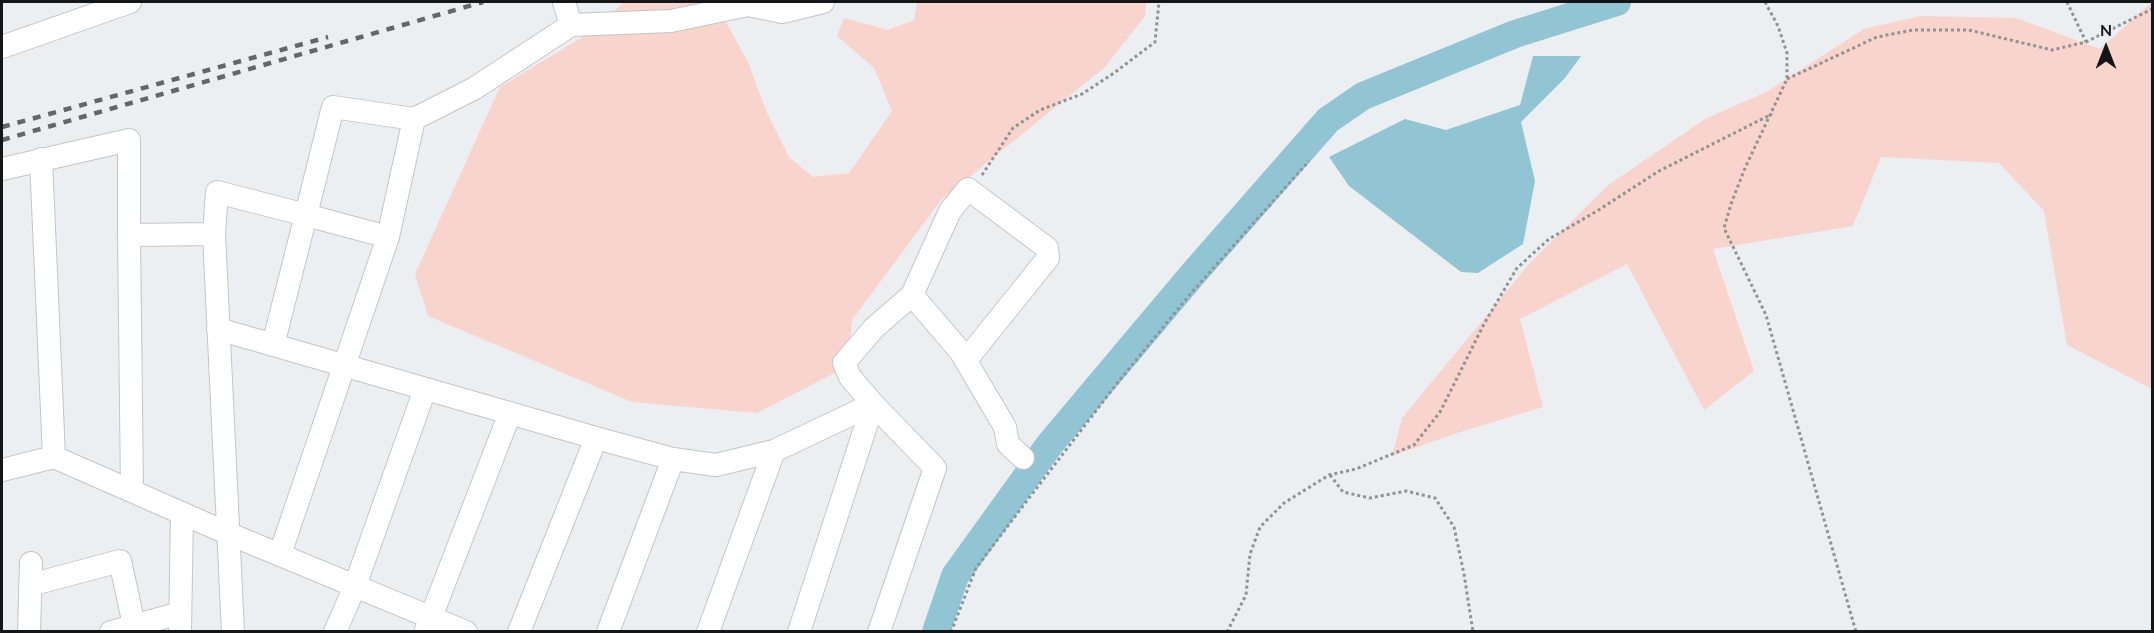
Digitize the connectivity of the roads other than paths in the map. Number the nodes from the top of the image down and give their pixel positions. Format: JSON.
{"nodes":[{"id":1,"x":130,"y":2,"type":"edge"},
{"id":2,"x":564,"y":2,"type":"edge"},
{"id":3,"x":823,"y":2,"type":"edge"},
{"id":4,"x":571,"y":25,"type":"junction"},
{"id":5,"x":2,"y":47,"type":"edge"},
{"id":6,"x":414,"y":119,"type":"junction"},
{"id":7,"x":41,"y":159,"type":"junction"},
{"id":8,"x":2,"y":169,"type":"edge"},
{"id":9,"x":306,"y":215,"type":"junction"},
{"id":10,"x":214,"y":234,"type":"junction"},
{"id":11,"x":129,"y":236,"type":"junction"},
{"id":12,"x":388,"y":237,"type":"junction"},
{"id":13,"x":912,"y":294,"type":"junction"},
{"id":14,"x":218,"y":329,"type":"junction"},
{"id":15,"x":273,"y":345,"type":"junction"},
{"id":16,"x":966,"y":360,"type":"junction"},
{"id":17,"x":344,"y":365,"type":"junction"},
{"id":18,"x":425,"y":389,"type":"junction"},
{"id":19,"x":873,"y":404,"type":"junction"},
{"id":20,"x":510,"y":413,"type":"junction"},
{"id":21,"x":596,"y":438,"type":"junction"},
{"id":22,"x":774,"y":451,"type":"junction"},
{"id":23,"x":54,"y":457,"type":"junction"},
{"id":24,"x":1023,"y":458,"type":"dead end"},
{"id":25,"x":674,"y":459,"type":"junction"},
{"id":26,"x":2,"y":470,"type":"edge"},
{"id":27,"x":132,"y":490,"type":"junction"},
{"id":28,"x":182,"y":513,"type":"junction"},
{"id":29,"x":227,"y":533,"type":"junction"},
{"id":30,"x":280,"y":554,"type":"junction"},
{"id":31,"x":31,"y":563,"type":"dead end"},
{"id":32,"x":30,"y":585,"type":"junction"},
{"id":33,"x":355,"y":586,"type":"junction"},
{"id":34,"x":180,"y":622,"type":"edge"},
{"id":35,"x":428,"y":624,"type":"edge"},
{"id":36,"x":134,"y":625,"type":"junction"},
{"id":37,"x":30,"y":632,"type":"edge"},
{"id":38,"x":111,"y":632,"type":"edge"},
{"id":39,"x":233,"y":632,"type":"edge"},
{"id":40,"x":335,"y":632,"type":"edge"},
{"id":41,"x":466,"y":632,"type":"edge"},
{"id":42,"x":519,"y":632,"type":"edge"},
{"id":43,"x":608,"y":632,"type":"edge"},
{"id":44,"x":708,"y":632,"type":"edge"},
{"id":45,"x":799,"y":632,"type":"edge"},
{"id":46,"x":879,"y":632,"type":"edge"}],
"edges":[{"from":1,"to":5,"type":"street"},
{"from":2,"to":4,"type":"street"},
{"from":3,"to":4,"type":"street"},
{"from":4,"to":6,"type":"street"},
{"from":6,"to":9,"type":"street"},
{"from":6,"to":12,"type":"street"},
{"from":7,"to":8,"type":"street"},
{"from":7,"to":11,"type":"street"},
{"from":7,"to":23,"type":"street"},
{"from":9,"to":10,"type":"street"},
{"from":9,"to":12,"type":"street"},
{"from":9,"to":15,"type":"street"},
{"from":10,"to":11,"type":"street"},
{"from":10,"to":14,"type":"street"},
{"from":11,"to":27,"type":"street"},
{"from":12,"to":17,"type":"street"},
{"from":13,"to":16,"type":"street"},
{"from":13,"to":16,"type":"street"},
{"from":13,"to":19,"type":"street"},
{"from":14,"to":15,"type":"street"},
{"from":14,"to":29,"type":"street"},
{"from":15,"to":17,"type":"street"},
{"from":16,"to":24,"type":"street"},
{"from":17,"to":18,"type":"street"},
{"from":17,"to":30,"type":"street"},
{"from":18,"to":20,"type":"street"},
{"from":18,"to":33,"type":"street"},
{"from":19,"to":22,"type":"street"},
{"from":19,"to":45,"type":"street"},
{"from":19,"to":46,"type":"street"},
{"from":20,"to":21,"type":"street"},
{"from":20,"to":35,"type":"street"},
{"from":21,"to":25,"type":"street"},
{"from":21,"to":42,"type":"street"},
{"from":22,"to":25,"type":"street"},
{"from":22,"to":44,"type":"street"},
{"from":23,"to":26,"type":"street"},
{"from":23,"to":27,"type":"street"},
{"from":25,"to":43,"type":"street"},
{"from":27,"to":28,"type":"street"},
{"from":28,"to":29,"type":"street"},
{"from":28,"to":34,"type":"street"},
{"from":29,"to":30,"type":"street"},
{"from":29,"to":39,"type":"street"},
{"from":30,"to":33,"type":"street"},
{"from":31,"to":32,"type":"street"},
{"from":32,"to":36,"type":"street"},
{"from":32,"to":37,"type":"street"},
{"from":33,"to":35,"type":"street"},
{"from":33,"to":40,"type":"street"},
{"from":34,"to":36,"type":"street"},
{"from":35,"to":41,"type":"street"},
{"from":36,"to":38,"type":"street"}]}
